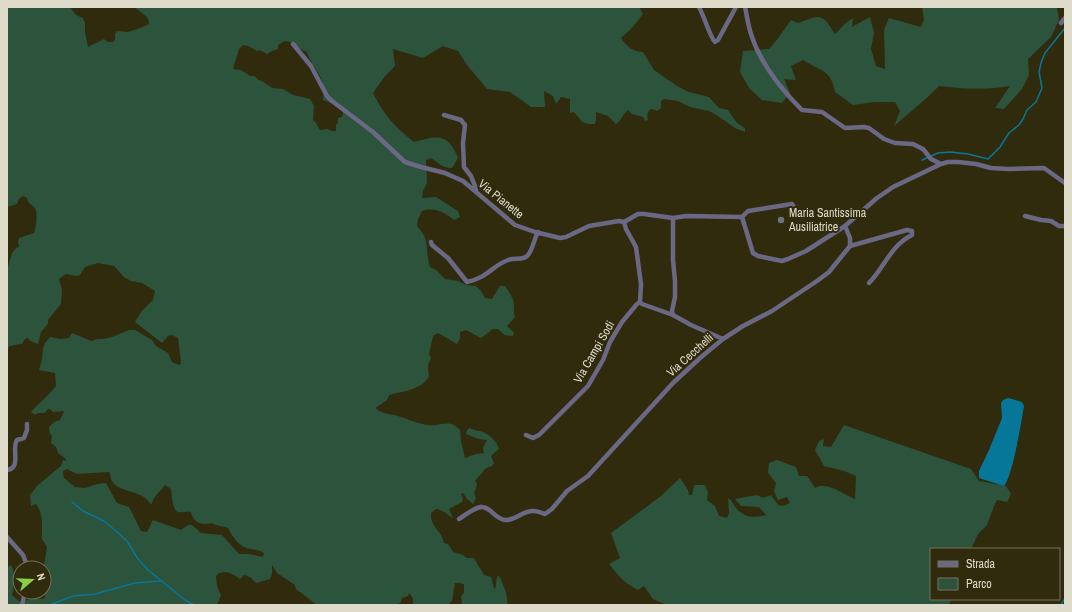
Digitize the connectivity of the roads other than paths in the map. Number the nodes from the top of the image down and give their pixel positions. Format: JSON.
{"nodes":[{"id":1,"x":699,"y":7,"type":"edge"},
{"id":2,"x":736,"y":7,"type":"edge"},
{"id":3,"x":745,"y":7,"type":"edge"},
{"id":4,"x":1065,"y":18,"type":"edge"},
{"id":5,"x":1061,"y":22,"type":"dead end"},
{"id":6,"x":293,"y":44,"type":"dead end"},
{"id":7,"x":444,"y":115,"type":"dead end"},
{"id":8,"x":941,"y":164,"type":"junction"},
{"id":9,"x":1065,"y":183,"type":"edge"},
{"id":10,"x":476,"y":191,"type":"junction"},
{"id":11,"x":795,"y":209,"type":"dead end"},
{"id":12,"x":1025,"y":216,"type":"dead end"},
{"id":13,"x":742,"y":217,"type":"junction"},
{"id":14,"x":673,"y":218,"type":"junction"},
{"id":15,"x":624,"y":222,"type":"junction"},
{"id":16,"x":845,"y":226,"type":"junction"},
{"id":17,"x":1065,"y":226,"type":"edge"},
{"id":18,"x":538,"y":232,"type":"junction"},
{"id":19,"x":431,"y":242,"type":"dead end"},
{"id":20,"x":850,"y":246,"type":"junction"},
{"id":21,"x":869,"y":283,"type":"dead end"},
{"id":22,"x":640,"y":302,"type":"junction"},
{"id":23,"x":673,"y":315,"type":"junction"},
{"id":24,"x":723,"y":339,"type":"junction"},
{"id":25,"x":27,"y":424,"type":"dead end"},
{"id":26,"x":526,"y":435,"type":"dead end"},
{"id":27,"x":7,"y":470,"type":"edge"},
{"id":28,"x":459,"y":519,"type":"dead end"},
{"id":29,"x":7,"y":537,"type":"edge"},
{"id":30,"x":25,"y":560,"type":"edge"}],
"edges":[{"from":1,"to":2,"type":"street"},
{"from":3,"to":8,"type":"street"},
{"from":4,"to":5,"type":"street"},
{"from":6,"to":10,"type":"street","name":"Via Pianette"},
{"from":7,"to":10,"type":"street"},
{"from":8,"to":9,"type":"street"},
{"from":8,"to":16,"type":"street"},
{"from":10,"to":18,"type":"street","name":"Via Pianette"},
{"from":11,"to":13,"type":"street"},
{"from":12,"to":17,"type":"street"},
{"from":13,"to":14,"type":"street","name":"Via Pianette"},
{"from":13,"to":16,"type":"street"},
{"from":14,"to":15,"type":"street","name":"Via Pianette"},
{"from":14,"to":23,"type":"street"},
{"from":15,"to":18,"type":"street","name":"Via Pianette"},
{"from":15,"to":22,"type":"street"},
{"from":16,"to":20,"type":"street"},
{"from":18,"to":19,"type":"street"},
{"from":20,"to":21,"type":"street"},
{"from":20,"to":24,"type":"street","name":"Via Cecchelli"},
{"from":22,"to":23,"type":"street"},
{"from":22,"to":26,"type":"street","name":"Via Campi Sodi"},
{"from":23,"to":24,"type":"street"},
{"from":24,"to":28,"type":"street","name":"Via Cecchelli"},
{"from":25,"to":27,"type":"street"},
{"from":29,"to":30,"type":"street"}]}
